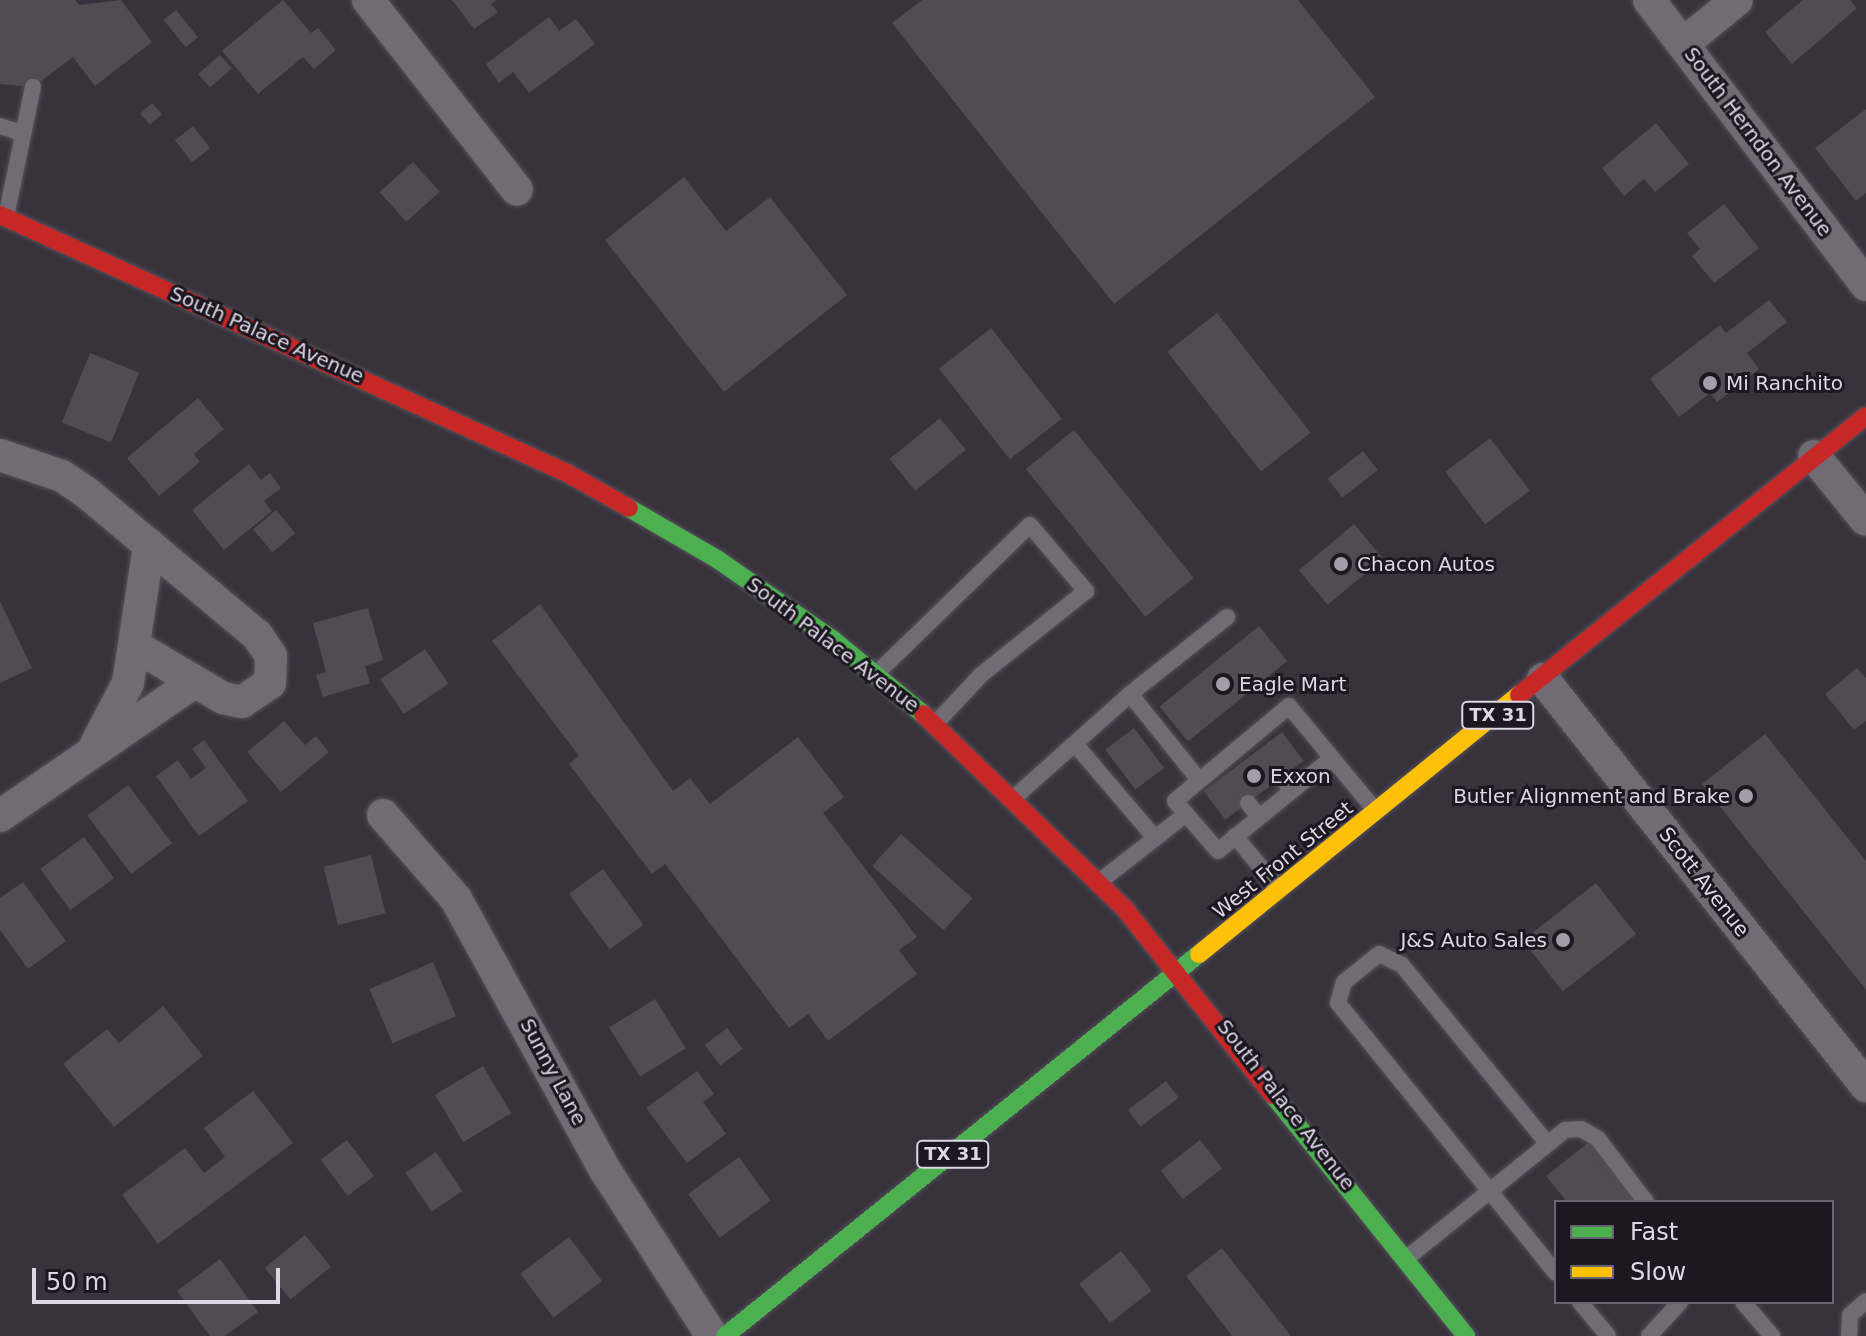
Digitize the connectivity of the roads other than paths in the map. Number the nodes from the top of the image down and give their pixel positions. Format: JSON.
{"nodes":[{"id":1,"x":368,"y":0,"type":"edge"},
{"id":2,"x":1649,"y":0,"type":"edge"},
{"id":3,"x":1737,"y":0,"type":"edge"},
{"id":4,"x":1684,"y":43,"type":"junction"},
{"id":5,"x":33,"y":87,"type":"dead end"},
{"id":6,"x":0,"y":126,"type":"edge"},
{"id":7,"x":22,"y":133,"type":"junction"},
{"id":8,"x":517,"y":190,"type":"dead end"},
{"id":9,"x":3,"y":217,"type":"edge"},
{"id":10,"x":1866,"y":285,"type":"edge"},
{"id":11,"x":1866,"y":416,"type":"edge"},
{"id":12,"x":0,"y":455,"type":"edge"},
{"id":13,"x":1814,"y":456,"type":"junction"},
{"id":14,"x":1866,"y":520,"type":"edge"},
{"id":15,"x":149,"y":545,"type":"junction"},
{"id":16,"x":1227,"y":617,"type":"dead end"},
{"id":17,"x":135,"y":646,"type":"junction"},
{"id":18,"x":876,"y":674,"type":"junction"},
{"id":19,"x":1543,"y":679,"type":"junction"},
{"id":20,"x":193,"y":683,"type":"junction"},
{"id":21,"x":1130,"y":694,"type":"junction"},
{"id":22,"x":935,"y":724,"type":"junction"},
{"id":23,"x":1075,"y":744,"type":"junction"},
{"id":24,"x":86,"y":757,"type":"junction"},
{"id":25,"x":1332,"y":758,"type":"junction"},
{"id":26,"x":1199,"y":780,"type":"junction"},
{"id":27,"x":1014,"y":798,"type":"junction"},
{"id":28,"x":1377,"y":813,"type":"junction"},
{"id":29,"x":1186,"y":814,"type":"junction"},
{"id":30,"x":383,"y":815,"type":"dead end"},
{"id":31,"x":0,"y":816,"type":"edge"},
{"id":32,"x":1235,"y":836,"type":"junction"},
{"id":33,"x":1155,"y":838,"type":"junction"},
{"id":34,"x":1099,"y":883,"type":"junction"},
{"id":35,"x":1280,"y":891,"type":"junction"},
{"id":36,"x":1180,"y":971,"type":"junction"},
{"id":37,"x":1863,"y":1077,"type":"edge"},
{"id":38,"x":1547,"y":1143,"type":"junction"},
{"id":39,"x":1489,"y":1191,"type":"junction"},
{"id":40,"x":1644,"y":1200,"type":"edge"},
{"id":41,"x":1407,"y":1258,"type":"junction"},
{"id":42,"x":1554,"y":1271,"type":"edge"},
{"id":43,"x":1866,"y":1301,"type":"edge"},
{"id":44,"x":1582,"y":1304,"type":"edge"},
{"id":45,"x":1678,"y":1304,"type":"edge"},
{"id":46,"x":1745,"y":1304,"type":"edge"},
{"id":47,"x":712,"y":1336,"type":"edge"},
{"id":48,"x":725,"y":1336,"type":"edge"},
{"id":49,"x":1466,"y":1336,"type":"edge"},
{"id":50,"x":1608,"y":1336,"type":"edge"},
{"id":51,"x":1649,"y":1336,"type":"edge"},
{"id":52,"x":1772,"y":1336,"type":"edge"},
{"id":53,"x":1849,"y":1336,"type":"edge"}],
"edges":[{"from":1,"to":8,"type":"street"},
{"from":2,"to":4,"type":"street","name":"South Herndon Avenue"},
{"from":3,"to":4,"type":"street"},
{"from":4,"to":10,"type":"street","name":"South Herndon Avenue"},
{"from":5,"to":7,"type":"lane"},
{"from":6,"to":7,"type":"lane"},
{"from":7,"to":9,"type":"lane"},
{"from":9,"to":18,"type":"main road","name":"South Palace Avenue"},
{"from":11,"to":13,"type":"main road","name":"West Front Street","number":"TX 31"},
{"from":12,"to":15,"type":"street"},
{"from":13,"to":14,"type":"street"},
{"from":13,"to":19,"type":"main road","name":"West Front Street","number":"TX 31"},
{"from":15,"to":17,"type":"street"},
{"from":15,"to":20,"type":"street"},
{"from":16,"to":21,"type":"lane"},
{"from":17,"to":20,"type":"street"},
{"from":17,"to":24,"type":"street"},
{"from":18,"to":22,"type":"main road","name":"South Palace Avenue"},
{"from":18,"to":22,"type":"lane"},
{"from":19,"to":28,"type":"main road","name":"West Front Street","number":"TX 31"},
{"from":19,"to":37,"type":"street","name":"Scott Avenue"},
{"from":20,"to":24,"type":"street"},
{"from":21,"to":23,"type":"lane"},
{"from":21,"to":26,"type":"lane"},
{"from":22,"to":27,"type":"main road","name":"South Palace Avenue"},
{"from":23,"to":27,"type":"lane"},
{"from":23,"to":33,"type":"lane"},
{"from":24,"to":31,"type":"street"},
{"from":25,"to":26,"type":"lane"},
{"from":25,"to":28,"type":"lane"},
{"from":25,"to":32,"type":"lane"},
{"from":26,"to":29,"type":"lane"},
{"from":27,"to":34,"type":"main road","name":"South Palace Avenue"},
{"from":28,"to":35,"type":"main road","name":"West Front Street","number":"TX 31"},
{"from":29,"to":32,"type":"lane"},
{"from":29,"to":33,"type":"lane"},
{"from":30,"to":47,"type":"street","name":"Sunny Lane"},
{"from":32,"to":35,"type":"lane"},
{"from":33,"to":34,"type":"lane"},
{"from":34,"to":36,"type":"main road","name":"South Palace Avenue"},
{"from":35,"to":36,"type":"main road","name":"West Front Street","number":"TX 31"},
{"from":36,"to":41,"type":"main road","name":"South Palace Avenue"},
{"from":36,"to":48,"type":"main road","name":"West Front Street","number":"TX 31"},
{"from":38,"to":39,"type":"lane"},
{"from":38,"to":39,"type":"lane"},
{"from":38,"to":40,"type":"lane"},
{"from":39,"to":41,"type":"lane"},
{"from":39,"to":42,"type":"lane"},
{"from":41,"to":49,"type":"main road","name":"South Palace Avenue"},
{"from":43,"to":53,"type":"lane"},
{"from":44,"to":50,"type":"lane"},
{"from":45,"to":51,"type":"lane"},
{"from":46,"to":52,"type":"lane"}]}
